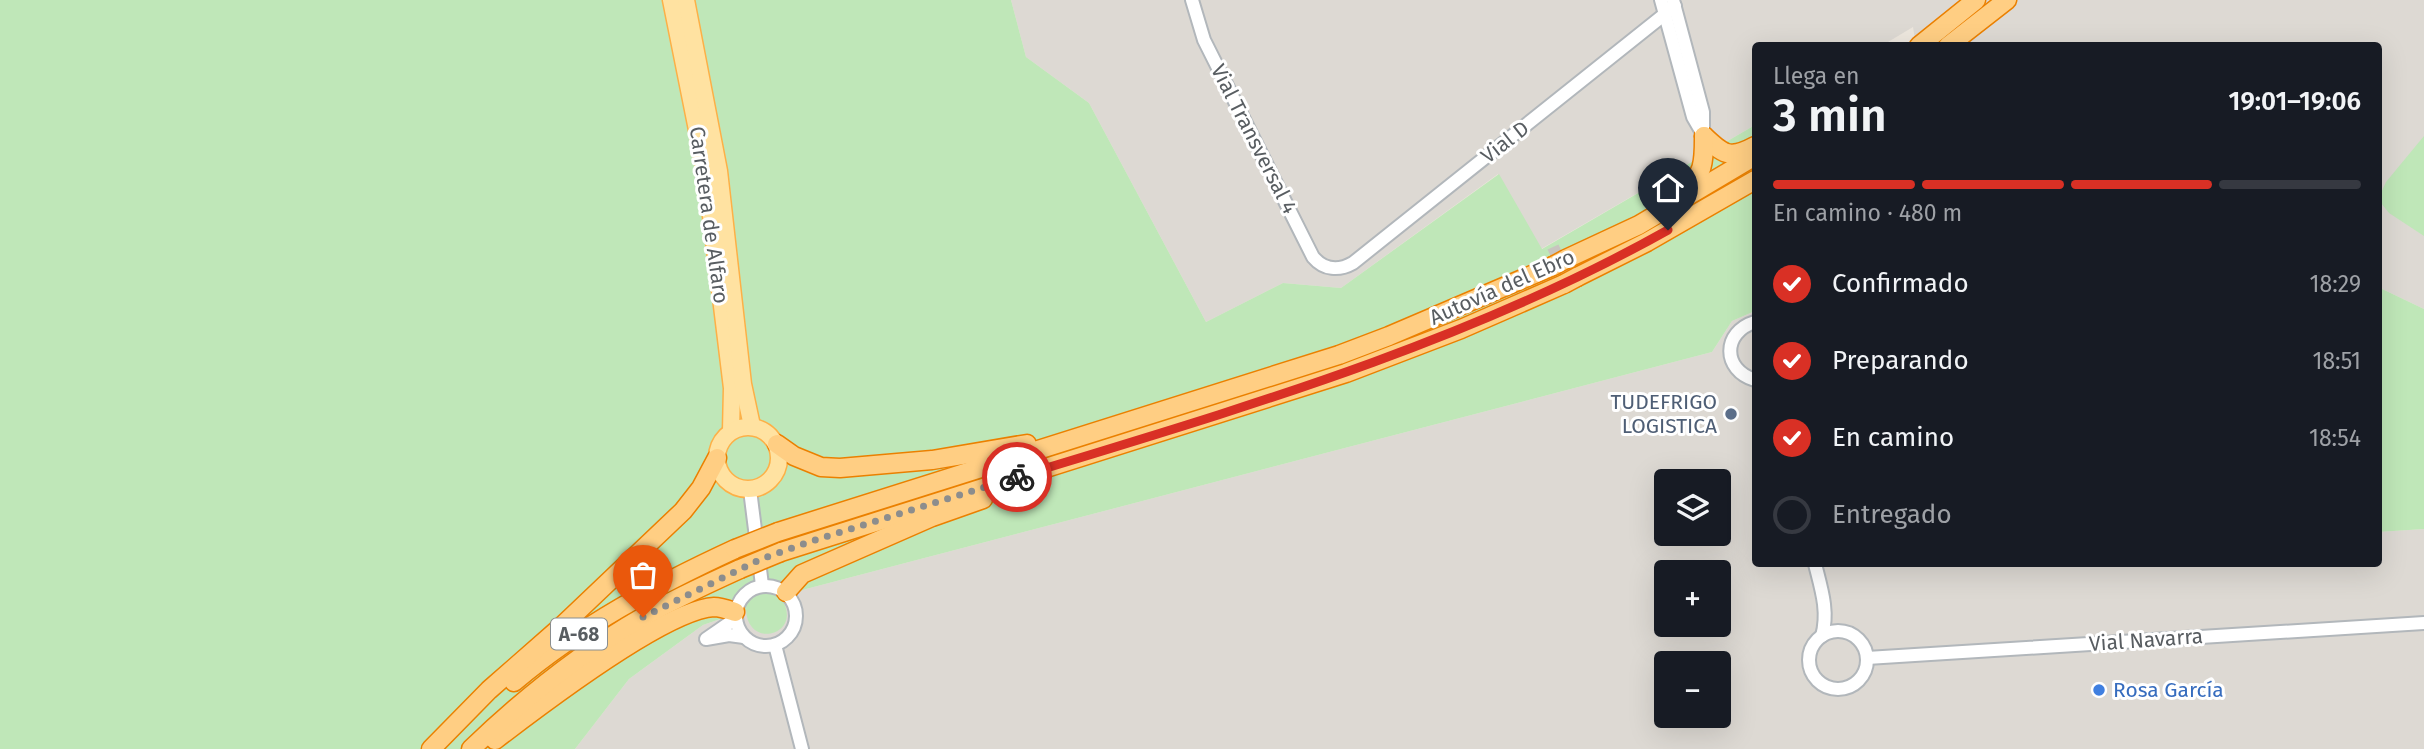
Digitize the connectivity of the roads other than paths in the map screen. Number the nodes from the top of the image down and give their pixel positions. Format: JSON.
{"nodes":[{"id":1,"x":671,"y":0,"type":"edge"},
{"id":2,"x":687,"y":0,"type":"edge"},
{"id":3,"x":1192,"y":0,"type":"edge"},
{"id":4,"x":1661,"y":0,"type":"edge"},
{"id":5,"x":1976,"y":0,"type":"edge"},
{"id":6,"x":2007,"y":0,"type":"edge"},
{"id":7,"x":2022,"y":0,"type":"edge"},
{"id":8,"x":1671,"y":7,"type":"edge"},
{"id":9,"x":1924,"y":42,"type":"edge"},
{"id":10,"x":1953,"y":42,"type":"edge"},
{"id":11,"x":1969,"y":42,"type":"edge"},
{"id":12,"x":1704,"y":136,"type":"junction"},
{"id":13,"x":1752,"y":147,"type":"edge"},
{"id":14,"x":1752,"y":158,"type":"edge"},
{"id":15,"x":1752,"y":182,"type":"edge"},
{"id":16,"x":1560,"y":262,"type":"junction"},
{"id":17,"x":1331,"y":268,"type":"joint"},
{"id":18,"x":1752,"y":323,"type":"edge"},
{"id":19,"x":1752,"y":379,"type":"edge"},
{"id":20,"x":752,"y":426,"type":"junction"},
{"id":21,"x":1113,"y":427,"type":"junction"},
{"id":22,"x":731,"y":431,"type":"junction"},
{"id":23,"x":1127,"y":443,"type":"junction"},
{"id":24,"x":777,"y":444,"type":"junction"},
{"id":25,"x":717,"y":458,"type":"junction"},
{"id":26,"x":750,"y":489,"type":"junction"},
{"id":27,"x":1816,"y":567,"type":"edge"},
{"id":28,"x":761,"y":585,"type":"junction"},
{"id":29,"x":786,"y":593,"type":"junction"},
{"id":30,"x":1824,"y":601,"type":"junction"},
{"id":31,"x":735,"y":616,"type":"junction"},
{"id":32,"x":2424,"y":624,"type":"edge"},
{"id":33,"x":1846,"y":632,"type":"junction"},
{"id":34,"x":1822,"y":636,"type":"junction"},
{"id":35,"x":744,"y":637,"type":"junction"},
{"id":36,"x":775,"y":646,"type":"junction"},
{"id":37,"x":1867,"y":658,"type":"junction"},
{"id":38,"x":431,"y":749,"type":"edge"},
{"id":39,"x":443,"y":749,"type":"edge"},
{"id":40,"x":471,"y":749,"type":"edge"},
{"id":41,"x":485,"y":749,"type":"edge"},
{"id":42,"x":802,"y":749,"type":"edge"}],
"edges":[{"from":1,"to":22,"type":"main road","name":"Carretera de Alfaro"},
{"from":2,"to":20,"type":"main road","name":"Carretera de Alfaro"},
{"from":3,"to":17,"type":"street","name":"Vial Transversal 4"},
{"from":4,"to":8,"type":"street"},
{"from":5,"to":9,"type":"highway"},
{"from":6,"to":10,"type":"highway"},
{"from":7,"to":11,"type":"highway"},
{"from":8,"to":12,"type":"street"},
{"from":8,"to":17,"type":"street","name":"Vial D"},
{"from":12,"to":13,"type":"highway"},
{"from":12,"to":16,"type":"highway"},
{"from":14,"to":16,"type":"highway","name":"Autovía del Ebro","number":"A-68"},
{"from":15,"to":23,"type":"highway","name":"Autovía del Ebro","number":"A-68"},
{"from":16,"to":21,"type":"highway","name":"Autovía del Ebro","number":"A-68"},
{"from":18,"to":19,"type":"street"},
{"from":20,"to":22,"type":"main road"},
{"from":20,"to":24,"type":"main road"},
{"from":21,"to":24,"type":"highway"},
{"from":21,"to":39,"type":"highway","name":"Autovía del Ebro","number":"A-68","bridge":true},
{"from":22,"to":25,"type":"main road"},
{"from":23,"to":29,"type":"highway"},
{"from":23,"to":40,"type":"highway","name":"Autovía del Ebro","number":"A-68","bridge":true},
{"from":24,"to":26,"type":"main road"},
{"from":25,"to":26,"type":"main road"},
{"from":25,"to":38,"type":"highway"},
{"from":26,"to":28,"type":"street"},
{"from":27,"to":30,"type":"street"},
{"from":28,"to":29,"type":"street"},
{"from":28,"to":31,"type":"street"},
{"from":29,"to":36,"type":"street"},
{"from":30,"to":33,"type":"street"},
{"from":30,"to":34,"type":"street"},
{"from":31,"to":35,"type":"street"},
{"from":31,"to":35,"type":"street"},
{"from":31,"to":41,"type":"highway"},
{"from":32,"to":37,"type":"street","name":"Vial Navarra"},
{"from":33,"to":34,"type":"street"},
{"from":33,"to":37,"type":"street"},
{"from":34,"to":37,"type":"street"},
{"from":35,"to":36,"type":"street"},
{"from":36,"to":42,"type":"street"}]}
